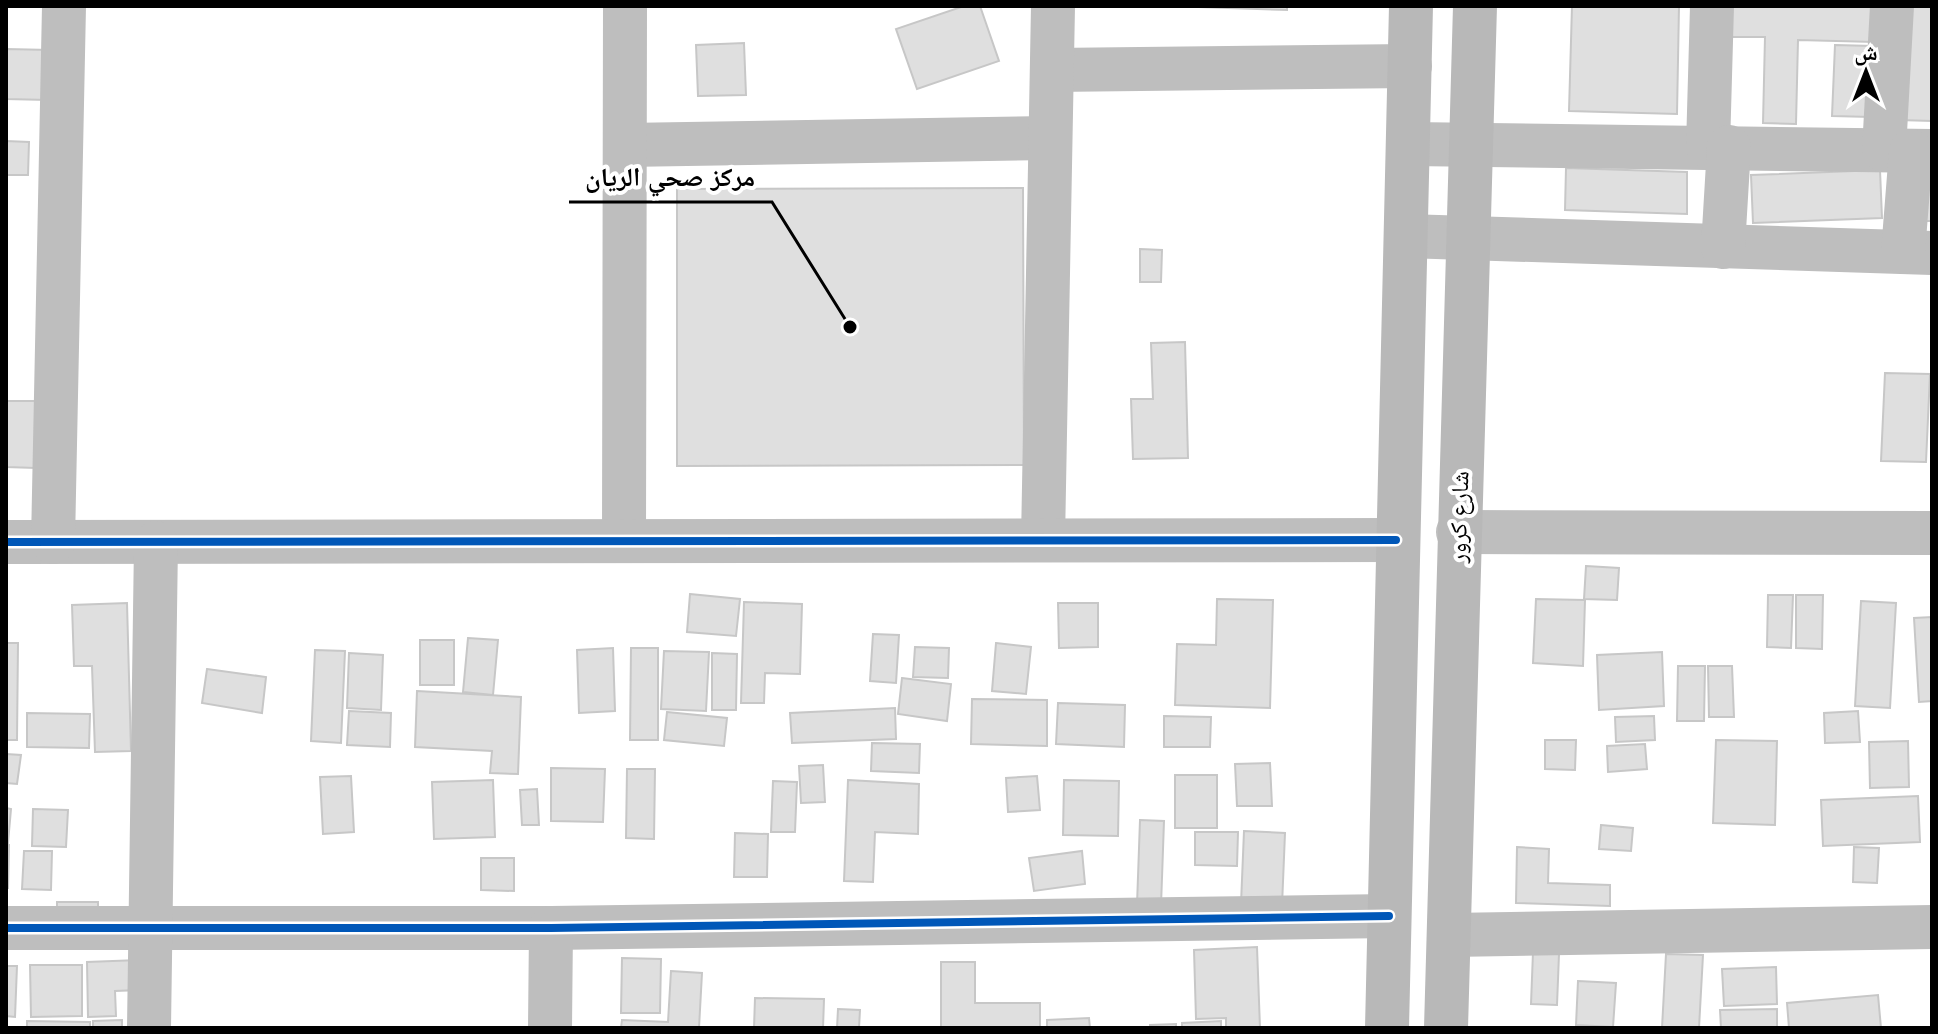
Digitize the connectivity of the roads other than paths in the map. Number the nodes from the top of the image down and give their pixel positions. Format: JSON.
{"nodes":[{"id":1,"x":64,"y":6,"type":"edge"},
{"id":2,"x":625,"y":6,"type":"edge"},
{"id":3,"x":1053,"y":6,"type":"edge"},
{"id":4,"x":1411,"y":6,"type":"edge"},
{"id":5,"x":1475,"y":6,"type":"edge"},
{"id":6,"x":1712,"y":6,"type":"edge"},
{"id":7,"x":1892,"y":6,"type":"edge"},
{"id":8,"x":1410,"y":66,"type":"junction"},
{"id":9,"x":1052,"y":70,"type":"junction"},
{"id":10,"x":1050,"y":138,"type":"junction"},
{"id":11,"x":1472,"y":142,"type":"junction"},
{"id":12,"x":1410,"y":144,"type":"junction"},
{"id":13,"x":625,"y":145,"type":"junction"},
{"id":14,"x":1719,"y":147,"type":"junction"},
{"id":15,"x":1909,"y":151,"type":"edge"},
{"id":16,"x":1406,"y":236,"type":"junction"},
{"id":17,"x":1468,"y":240,"type":"junction"},
{"id":18,"x":1723,"y":247,"type":"junction"},
{"id":19,"x":1918,"y":253,"type":"edge"},
{"id":20,"x":1458,"y":532,"type":"junction"},
{"id":21,"x":1932,"y":533,"type":"edge"},
{"id":22,"x":624,"y":538,"type":"junction"},
{"id":23,"x":1043,"y":540,"type":"junction"},
{"id":24,"x":1396,"y":540,"type":"junction"},
{"id":25,"x":6,"y":542,"type":"edge"},
{"id":26,"x":53,"y":542,"type":"junction"},
{"id":27,"x":156,"y":543,"type":"junction"},
{"id":28,"x":1389,"y":916,"type":"junction"},
{"id":29,"x":149,"y":925,"type":"junction"},
{"id":30,"x":1932,"y":927,"type":"edge"},
{"id":31,"x":6,"y":928,"type":"edge"},
{"id":32,"x":551,"y":928,"type":"junction"},
{"id":33,"x":1449,"y":935,"type":"junction"},
{"id":34,"x":149,"y":1028,"type":"edge"},
{"id":35,"x":550,"y":1028,"type":"edge"},
{"id":36,"x":1387,"y":1028,"type":"edge"},
{"id":37,"x":1446,"y":1028,"type":"edge"}],
"edges":[{"from":1,"to":26,"type":"street"},
{"from":2,"to":13,"type":"street"},
{"from":3,"to":9,"type":"street"},
{"from":4,"to":8,"type":"main road"},
{"from":5,"to":11,"type":"main road","name":"شارع كرور"},
{"from":6,"to":14,"type":"street"},
{"from":7,"to":15,"type":"street"},
{"from":8,"to":9,"type":"street"},
{"from":8,"to":12,"type":"main road"},
{"from":9,"to":10,"type":"street"},
{"from":10,"to":13,"type":"street"},
{"from":10,"to":23,"type":"street"},
{"from":11,"to":12,"type":"street"},
{"from":11,"to":14,"type":"street"},
{"from":11,"to":17,"type":"main road","name":"شارع كرور"},
{"from":12,"to":16,"type":"main road"},
{"from":13,"to":22,"type":"street"},
{"from":14,"to":15,"type":"street"},
{"from":14,"to":18,"type":"street"},
{"from":15,"to":19,"type":"street"},
{"from":16,"to":17,"type":"street"},
{"from":16,"to":24,"type":"main road"},
{"from":17,"to":18,"type":"street"},
{"from":17,"to":20,"type":"main road","name":"شارع كرور"},
{"from":18,"to":19,"type":"street"},
{"from":20,"to":21,"type":"street"},
{"from":20,"to":33,"type":"main road","name":"شارع كرور"},
{"from":22,"to":23,"type":"street"},
{"from":22,"to":27,"type":"street"},
{"from":23,"to":24,"type":"street"},
{"from":24,"to":28,"type":"main road"},
{"from":25,"to":26,"type":"street"},
{"from":26,"to":27,"type":"street"},
{"from":27,"to":29,"type":"street"},
{"from":28,"to":32,"type":"street"},
{"from":28,"to":36,"type":"main road"},
{"from":29,"to":31,"type":"street"},
{"from":29,"to":32,"type":"street"},
{"from":29,"to":34,"type":"street"},
{"from":30,"to":33,"type":"street"},
{"from":32,"to":35,"type":"street"},
{"from":33,"to":37,"type":"main road","name":"شارع كرور"}]}
